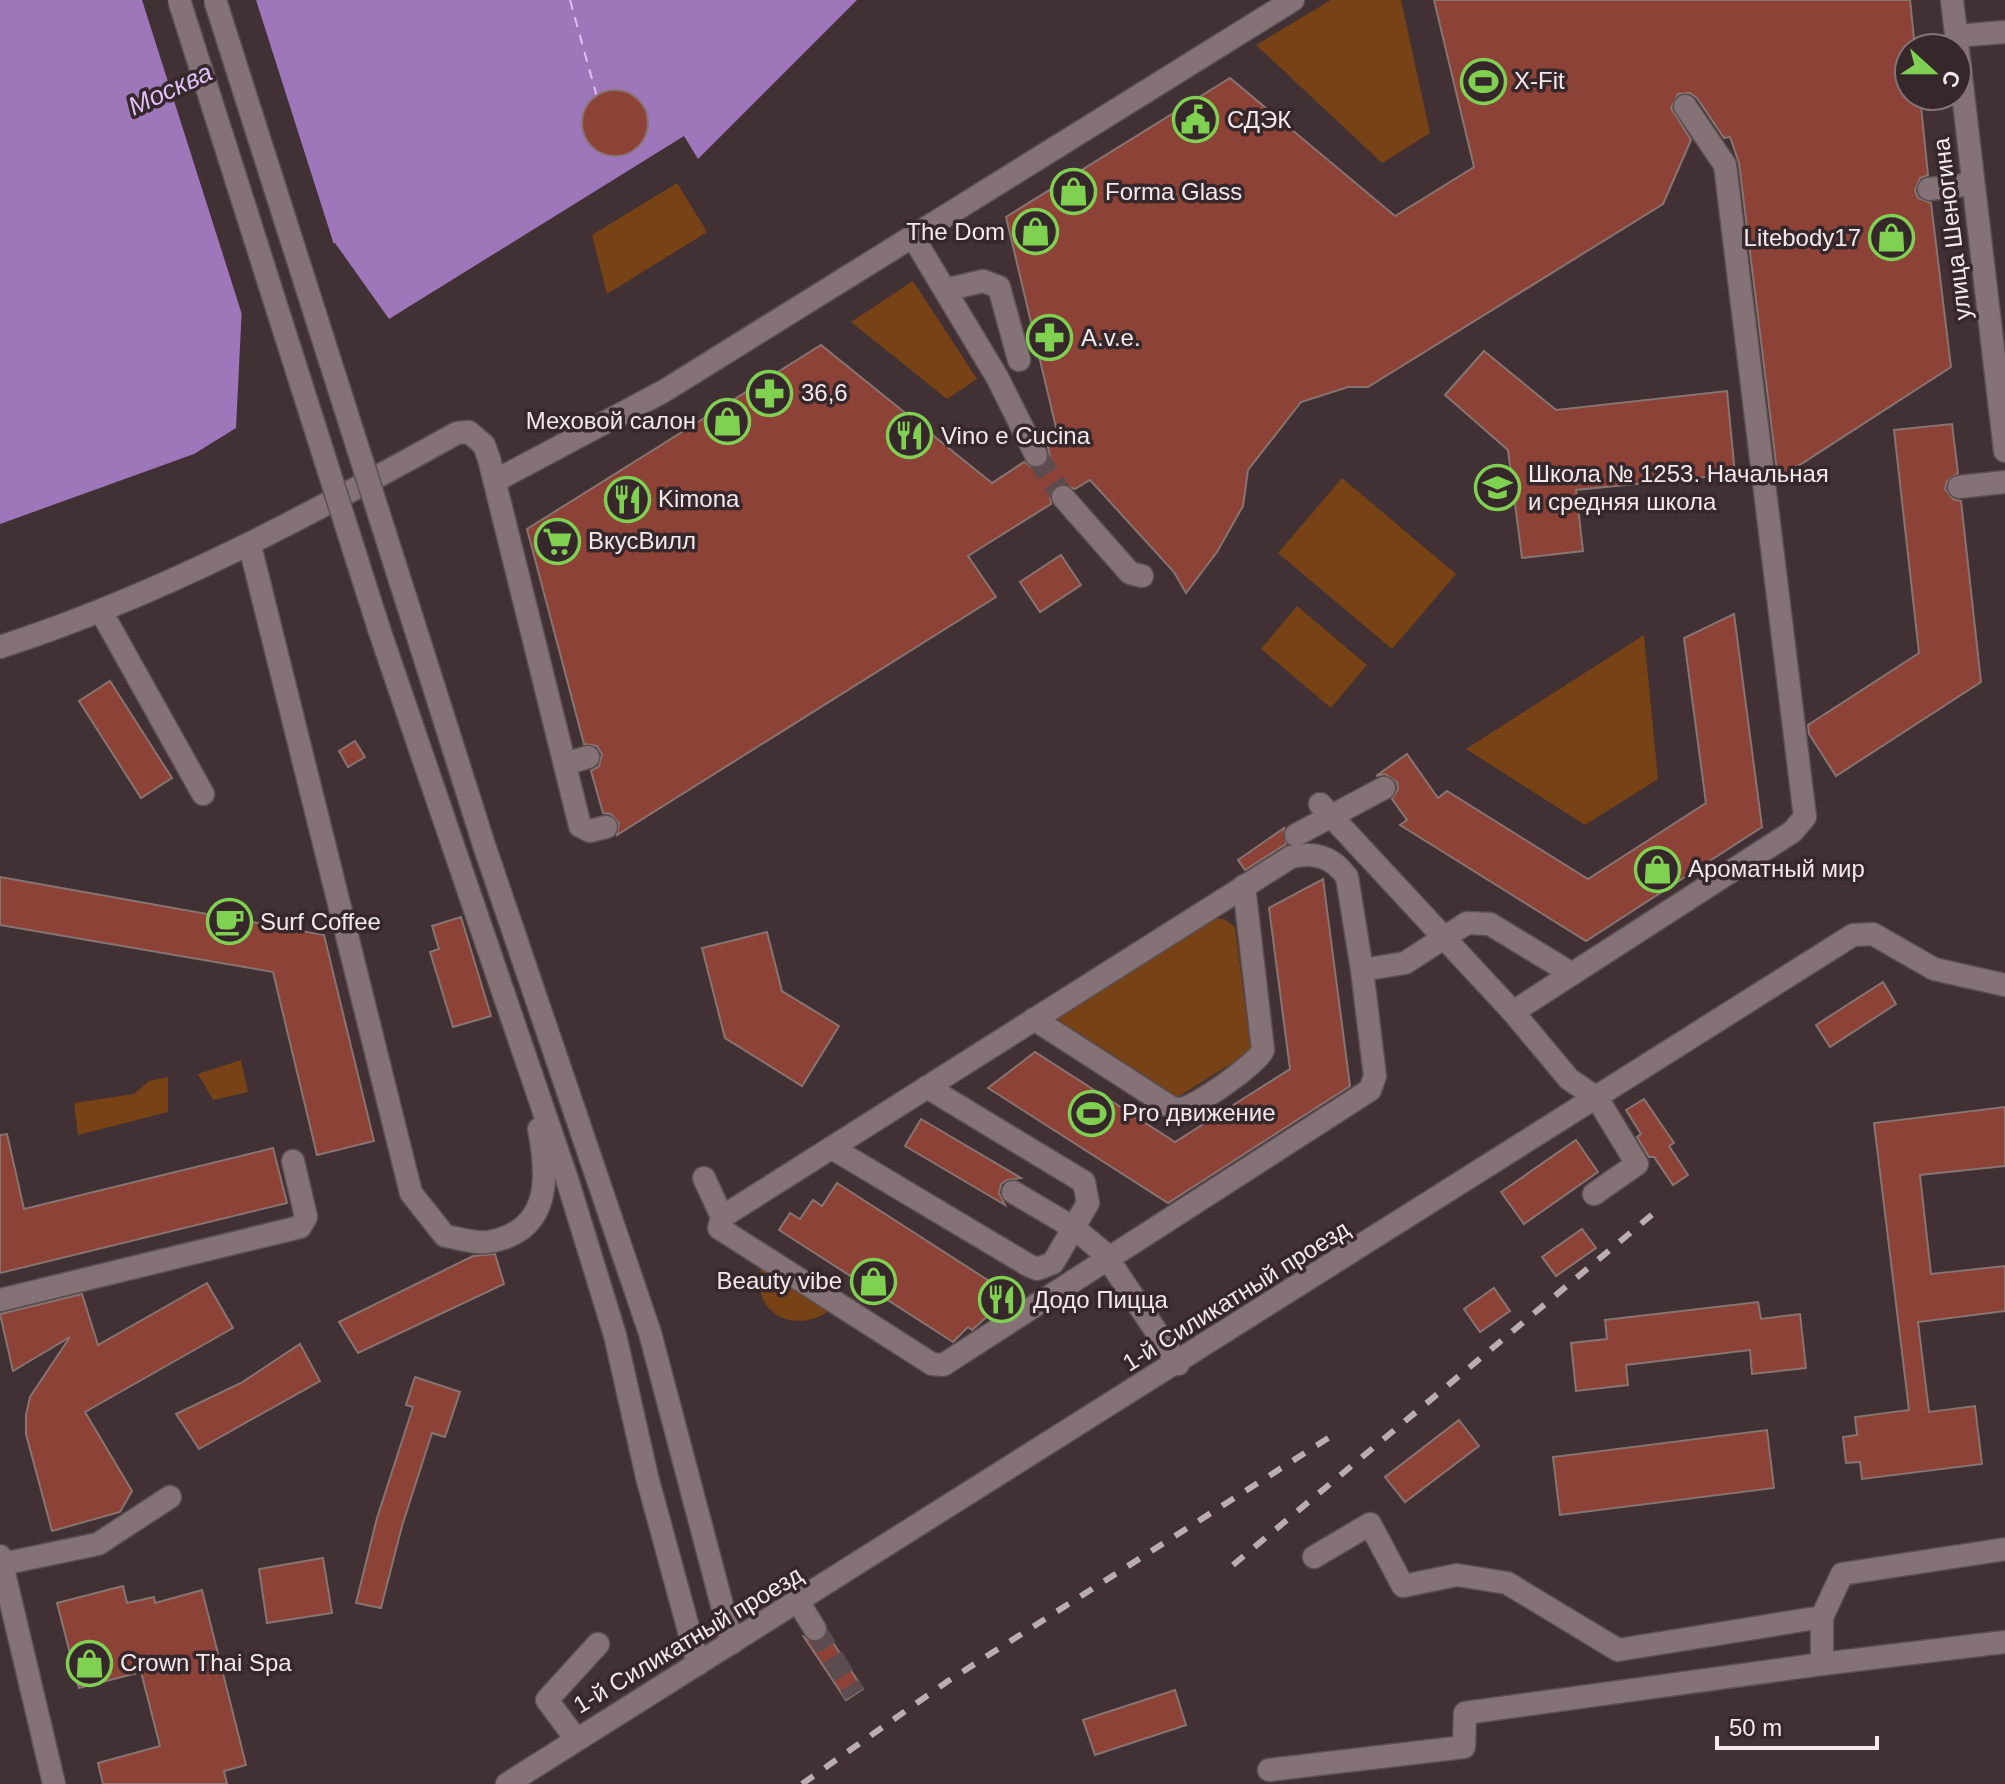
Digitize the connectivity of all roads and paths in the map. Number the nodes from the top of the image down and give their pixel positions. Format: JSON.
{"nodes":[{"id":1,"x":179,"y":0,"type":"edge"},
{"id":2,"x":215,"y":0,"type":"edge"},
{"id":3,"x":1293,"y":0,"type":"edge"},
{"id":4,"x":1952,"y":0,"type":"edge"},
{"id":5,"x":1956,"y":32,"type":"edge"},
{"id":6,"x":2005,"y":32,"type":"edge"},
{"id":7,"x":1973,"y":35,"type":"edge"},
{"id":8,"x":1685,"y":106,"type":"dead end"},
{"id":9,"x":1965,"y":112,"type":"edge"},
{"id":10,"x":1973,"y":184,"type":"junction"},
{"id":11,"x":1929,"y":189,"type":"dead end"},
{"id":12,"x":913,"y":237,"type":"junction"},
{"id":13,"x":945,"y":290,"type":"junction"},
{"id":14,"x":1019,"y":360,"type":"dead end"},
{"id":15,"x":2005,"y":451,"type":"edge"},
{"id":16,"x":1036,"y":455,"type":"tunnel mouth"},
{"id":17,"x":495,"y":481,"type":"junction"},
{"id":18,"x":2005,"y":482,"type":"edge"},
{"id":19,"x":1959,"y":487,"type":"dead end"},
{"id":20,"x":1063,"y":497,"type":"tunnel mouth"},
{"id":21,"x":250,"y":546,"type":"junction"},
{"id":22,"x":1142,"y":576,"type":"dead end"},
{"id":23,"x":102,"y":613,"type":"junction"},
{"id":24,"x":0,"y":647,"type":"edge"},
{"id":25,"x":588,"y":757,"type":"dead end"},
{"id":26,"x":565,"y":764,"type":"junction"},
{"id":27,"x":1384,"y":788,"type":"dead end"},
{"id":28,"x":203,"y":794,"type":"dead end"},
{"id":29,"x":1326,"y":810,"type":"junction"},
{"id":30,"x":606,"y":827,"type":"dead end"},
{"id":31,"x":1296,"y":835,"type":"dead end"},
{"id":32,"x":1244,"y":886,"type":"junction"},
{"id":33,"x":1444,"y":938,"type":"junction"},
{"id":34,"x":1362,"y":970,"type":"junction"},
{"id":35,"x":1572,"y":974,"type":"junction"},
{"id":36,"x":2005,"y":985,"type":"edge"},
{"id":37,"x":1513,"y":1012,"type":"junction"},
{"id":38,"x":1034,"y":1019,"type":"junction"},
{"id":39,"x":526,"y":1061,"type":"junction"},
{"id":40,"x":927,"y":1087,"type":"junction"},
{"id":41,"x":1597,"y":1098,"type":"junction"},
{"id":42,"x":832,"y":1148,"type":"junction"},
{"id":43,"x":293,"y":1161,"type":"dead end"},
{"id":44,"x":704,"y":1178,"type":"dead end"},
{"id":45,"x":1013,"y":1192,"type":"dead end"},
{"id":46,"x":1594,"y":1194,"type":"dead end"},
{"id":47,"x":722,"y":1217,"type":"junction"},
{"id":48,"x":1074,"y":1228,"type":"junction"},
{"id":49,"x":1108,"y":1257,"type":"junction"},
{"id":50,"x":0,"y":1300,"type":"edge"},
{"id":51,"x":1178,"y":1364,"type":"junction"},
{"id":52,"x":170,"y":1497,"type":"dead end"},
{"id":53,"x":2005,"y":1549,"type":"edge"},
{"id":54,"x":1314,"y":1557,"type":"dead end"},
{"id":55,"x":1,"y":1560,"type":"edge"},
{"id":56,"x":799,"y":1603,"type":"junction"},
{"id":57,"x":1822,"y":1617,"type":"junction"},
{"id":58,"x":815,"y":1629,"type":"tunnel mouth"},
{"id":59,"x":2005,"y":1642,"type":"edge"},
{"id":60,"x":732,"y":1643,"type":"junction"},
{"id":61,"x":598,"y":1644,"type":"dead end"},
{"id":62,"x":698,"y":1664,"type":"junction"},
{"id":63,"x":1822,"y":1664,"type":"junction"},
{"id":64,"x":576,"y":1739,"type":"junction"},
{"id":65,"x":1269,"y":1770,"type":"dead end"},
{"id":66,"x":54,"y":1784,"type":"edge"},
{"id":67,"x":507,"y":1784,"type":"edge"}],
"edges":[{"from":1,"to":39,"type":"street","bridge":true},
{"from":2,"to":60,"type":"street","bridge":true},
{"from":3,"to":12,"type":"street"},
{"from":4,"to":5,"type":"street","name":"улица Шеногина"},
{"from":6,"to":7,"type":"street"},
{"from":8,"to":35,"type":"street"},
{"from":9,"to":10,"type":"street","name":"улица Шеногина"},
{"from":10,"to":11,"type":"street"},
{"from":10,"to":15,"type":"street","name":"улица Шеногина"},
{"from":12,"to":13,"type":"street"},
{"from":12,"to":17,"type":"street"},
{"from":13,"to":14,"type":"street"},
{"from":13,"to":16,"type":"street"},
{"from":17,"to":21,"type":"street"},
{"from":17,"to":26,"type":"street"},
{"from":18,"to":19,"type":"street"},
{"from":20,"to":22,"type":"street"},
{"from":21,"to":23,"type":"street"},
{"from":21,"to":39,"type":"street"},
{"from":23,"to":24,"type":"street"},
{"from":23,"to":28,"type":"street"},
{"from":25,"to":26,"type":"street"},
{"from":26,"to":30,"type":"street"},
{"from":27,"to":29,"type":"street"},
{"from":29,"to":31,"type":"street"},
{"from":29,"to":33,"type":"street"},
{"from":32,"to":34,"type":"street"},
{"from":32,"to":38,"type":"street"},
{"from":32,"to":38,"type":"street"},
{"from":33,"to":34,"type":"street"},
{"from":33,"to":35,"type":"street"},
{"from":33,"to":37,"type":"street"},
{"from":34,"to":49,"type":"street"},
{"from":35,"to":37,"type":"street"},
{"from":36,"to":41,"type":"street","name":"1-й Силикатный проезд"},
{"from":37,"to":41,"type":"street"},
{"from":38,"to":40,"type":"street"},
{"from":39,"to":62,"type":"street"},
{"from":40,"to":42,"type":"street"},
{"from":40,"to":48,"type":"street"},
{"from":41,"to":46,"type":"street"},
{"from":41,"to":51,"type":"street","name":"1-й Силикатный проезд"},
{"from":42,"to":47,"type":"street"},
{"from":42,"to":48,"type":"street"},
{"from":43,"to":50,"type":"street"},
{"from":44,"to":47,"type":"street"},
{"from":45,"to":48,"type":"street"},
{"from":47,"to":49,"type":"street"},
{"from":48,"to":49,"type":"street"},
{"from":49,"to":51,"type":"street"},
{"from":51,"to":56,"type":"street","name":"1-й Силикатный проезд"},
{"from":52,"to":55,"type":"street"},
{"from":53,"to":57,"type":"street"},
{"from":54,"to":57,"type":"street"},
{"from":55,"to":66,"type":"street"},
{"from":56,"to":58,"type":"street"},
{"from":56,"to":60,"type":"street","name":"1-й Силикатный проезд"},
{"from":57,"to":63,"type":"street"},
{"from":59,"to":63,"type":"street"},
{"from":60,"to":62,"type":"street","name":"1-й Силикатный проезд"},
{"from":61,"to":64,"type":"street"},
{"from":62,"to":64,"type":"street","name":"1-й Силикатный проезд"},
{"from":63,"to":65,"type":"street"},
{"from":64,"to":67,"type":"street","name":"1-й Силикатный проезд"}]}
